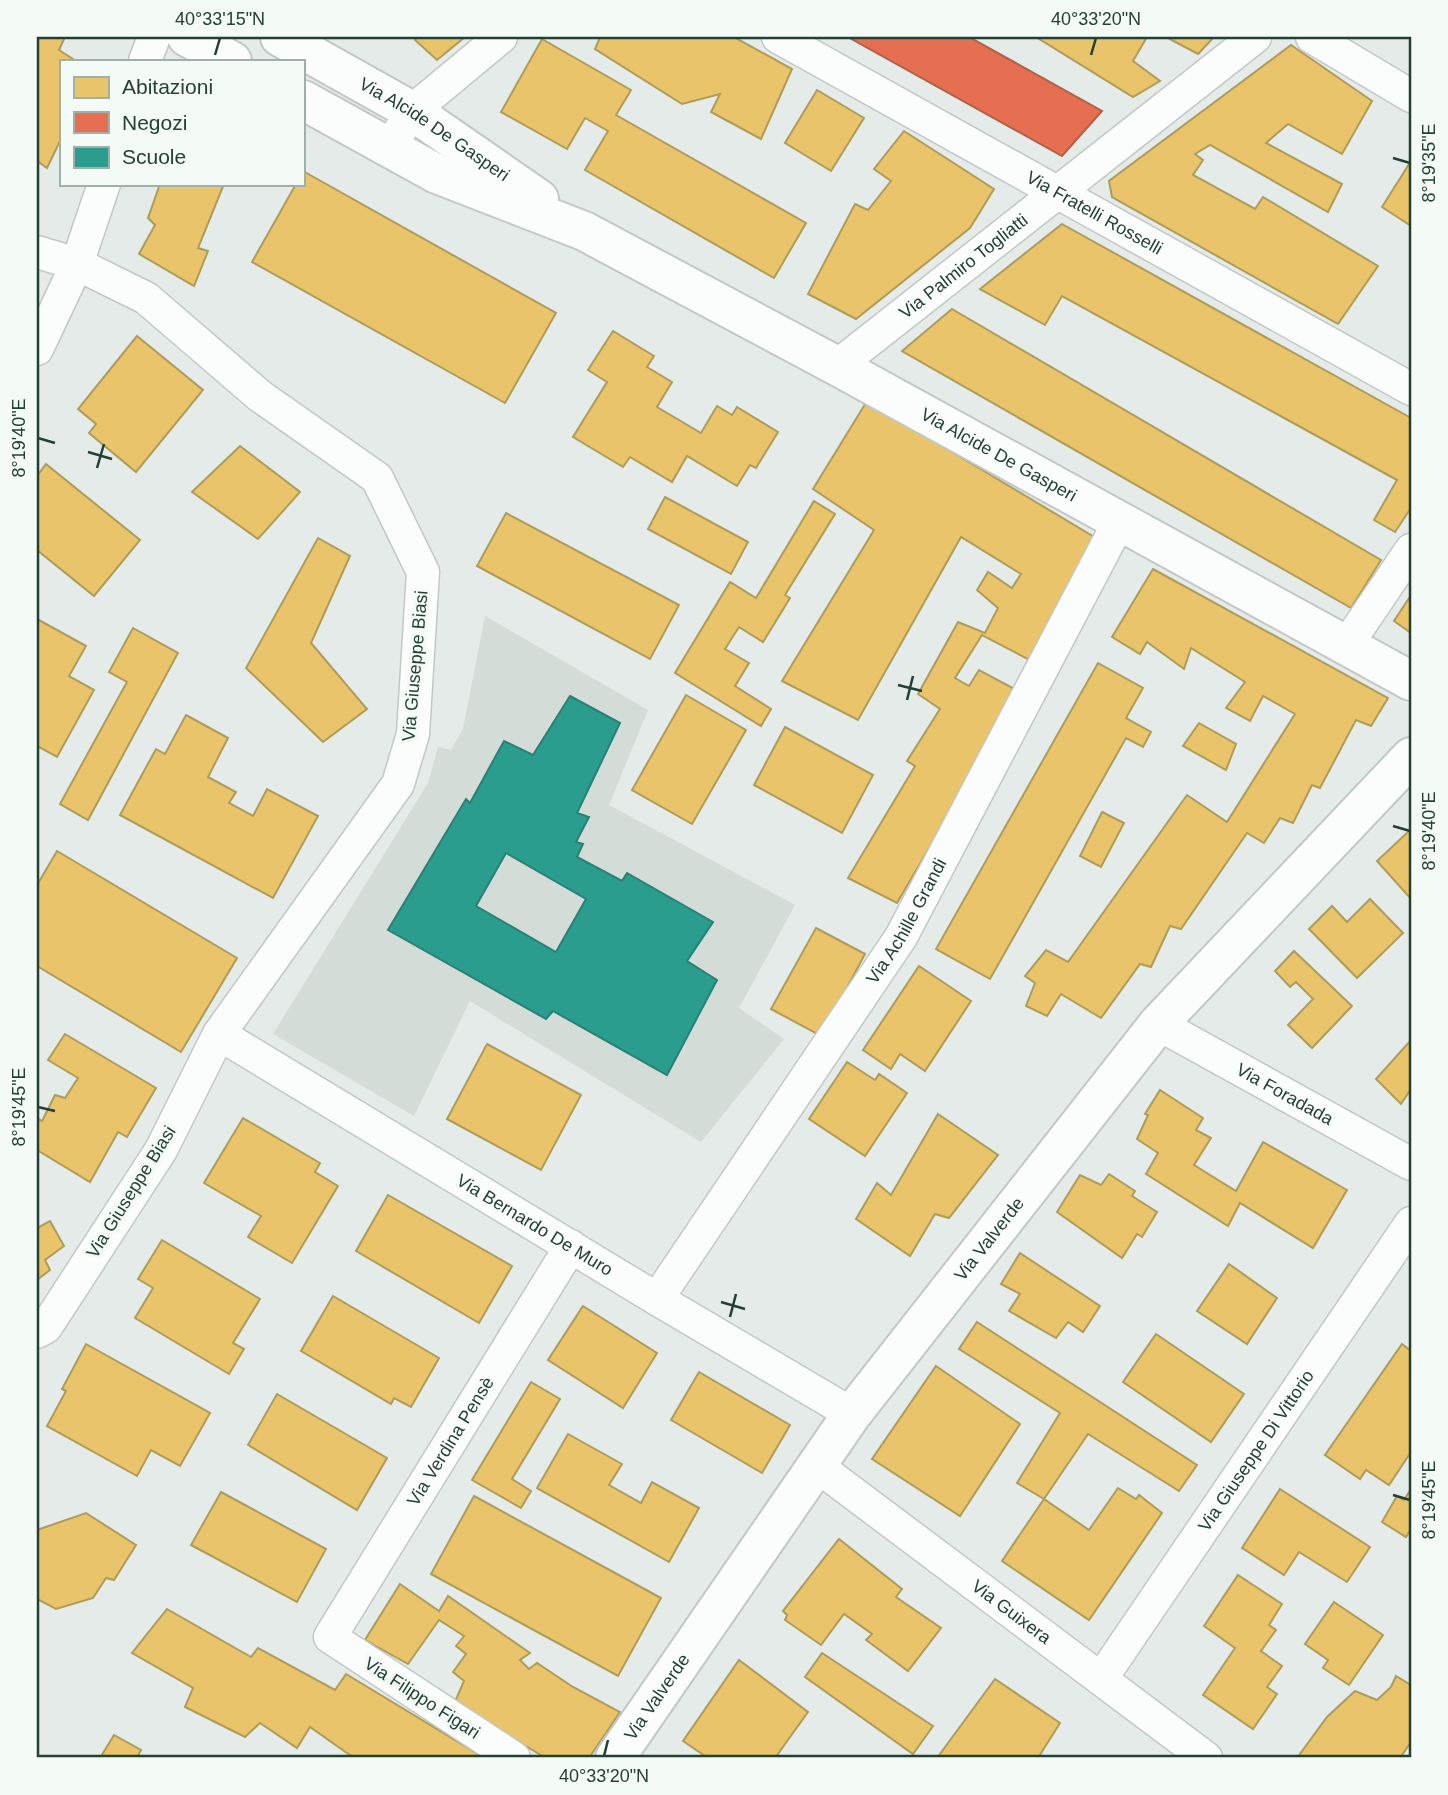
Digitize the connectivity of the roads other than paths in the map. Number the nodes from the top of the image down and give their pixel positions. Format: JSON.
{"nodes":[{"id":1,"x":154,"y":37,"type":"edge"},
{"id":2,"x":187,"y":37,"type":"edge"},
{"id":3,"x":279,"y":37,"type":"edge"},
{"id":4,"x":500,"y":37,"type":"edge"},
{"id":5,"x":778,"y":37,"type":"edge"},
{"id":6,"x":1255,"y":37,"type":"edge"},
{"id":7,"x":1312,"y":37,"type":"edge"},
{"id":8,"x":145,"y":60,"type":"edge"},
{"id":9,"x":230,"y":60,"type":"edge"},
{"id":10,"x":1411,"y":96,"type":"edge"},
{"id":11,"x":304,"y":101,"type":"edge"},
{"id":12,"x":412,"y":111,"type":"junction"},
{"id":13,"x":390,"y":147,"type":"junction"},
{"id":14,"x":103,"y":186,"type":"edge"},
{"id":15,"x":1057,"y":193,"type":"junction"},
{"id":16,"x":584,"y":231,"type":"junction"},
{"id":17,"x":37,"y":252,"type":"edge"},
{"id":18,"x":77,"y":264,"type":"junction"},
{"id":19,"x":37,"y":349,"type":"edge"},
{"id":20,"x":837,"y":366,"type":"junction"},
{"id":21,"x":1411,"y":389,"type":"edge"},
{"id":22,"x":1119,"y":522,"type":"junction"},
{"id":23,"x":1411,"y":550,"type":"edge"},
{"id":24,"x":1346,"y":646,"type":"junction"},
{"id":25,"x":1411,"y":681,"type":"edge"},
{"id":26,"x":1411,"y":757,"type":"edge"},
{"id":27,"x":1158,"y":1024,"type":"junction"},
{"id":28,"x":219,"y":1034,"type":"junction"},
{"id":29,"x":1411,"y":1164,"type":"edge"},
{"id":30,"x":1411,"y":1223,"type":"edge"},
{"id":31,"x":571,"y":1247,"type":"junction"},
{"id":32,"x":657,"y":1299,"type":"junction"},
{"id":33,"x":37,"y":1332,"type":"edge"},
{"id":34,"x":852,"y":1414,"type":"junction"},
{"id":35,"x":817,"y":1466,"type":"junction"},
{"id":36,"x":330,"y":1637,"type":"joint"},
{"id":37,"x":1101,"y":1679,"type":"junction"},
{"id":38,"x":514,"y":1758,"type":"edge"},
{"id":39,"x":615,"y":1758,"type":"edge"},
{"id":40,"x":1206,"y":1758,"type":"edge"}],
"edges":[{"from":1,"to":8,"type":"street"},
{"from":2,"to":9,"type":"street"},
{"from":3,"to":12,"type":"street","name":"Via Alcide De Gasperi"},
{"from":4,"to":12,"type":"street"},
{"from":5,"to":15,"type":"street","name":"Via Fratelli Rosselli"},
{"from":6,"to":15,"type":"street","name":"Via Palmiro Togliatti"},
{"from":7,"to":10,"type":"street"},
{"from":11,"to":13,"type":"street","name":"Via Alcide De Gasperi"},
{"from":12,"to":13,"type":"street"},
{"from":12,"to":16,"type":"street","name":"Via Alcide De Gasperi"},
{"from":13,"to":16,"type":"street","name":"Via Alcide De Gasperi"},
{"from":14,"to":18,"type":"street"},
{"from":15,"to":20,"type":"street","name":"Via Palmiro Togliatti"},
{"from":15,"to":21,"type":"street","name":"Via Fratelli Rosselli"},
{"from":16,"to":20,"type":"street","name":"Via Alcide De Gasperi"},
{"from":17,"to":18,"type":"street","name":"Via Giuseppe Biasi"},
{"from":18,"to":19,"type":"street"},
{"from":18,"to":28,"type":"street","name":"Via Giuseppe Biasi"},
{"from":20,"to":22,"type":"street","name":"Via Alcide De Gasperi"},
{"from":22,"to":24,"type":"street","name":"Via Alcide De Gasperi"},
{"from":22,"to":32,"type":"street","name":"Via Achille Grandi"},
{"from":23,"to":24,"type":"street"},
{"from":24,"to":25,"type":"street","name":"Via Alcide De Gasperi"},
{"from":26,"to":27,"type":"street","name":"Via Valverde"},
{"from":27,"to":29,"type":"street","name":"Via Foradada"},
{"from":27,"to":34,"type":"street","name":"Via Valverde"},
{"from":28,"to":31,"type":"street","name":"Via Bernardo De Muro"},
{"from":28,"to":33,"type":"street","name":"Via Giuseppe Biasi"},
{"from":30,"to":37,"type":"street","name":"Via Giuseppe Di Vittorio"},
{"from":31,"to":32,"type":"street","name":"Via Bernardo De Muro"},
{"from":31,"to":36,"type":"street","name":"Via Verdina Pensè"},
{"from":32,"to":34,"type":"street","name":"Via Bernardo De Muro"},
{"from":34,"to":35,"type":"street","name":"Via Valverde"},
{"from":35,"to":37,"type":"street","name":"Via Guixera"},
{"from":35,"to":39,"type":"street","name":"Via Valverde"},
{"from":36,"to":38,"type":"street","name":"Via Filippo Figari"},
{"from":37,"to":40,"type":"street","name":"Via Guixera"}]}
